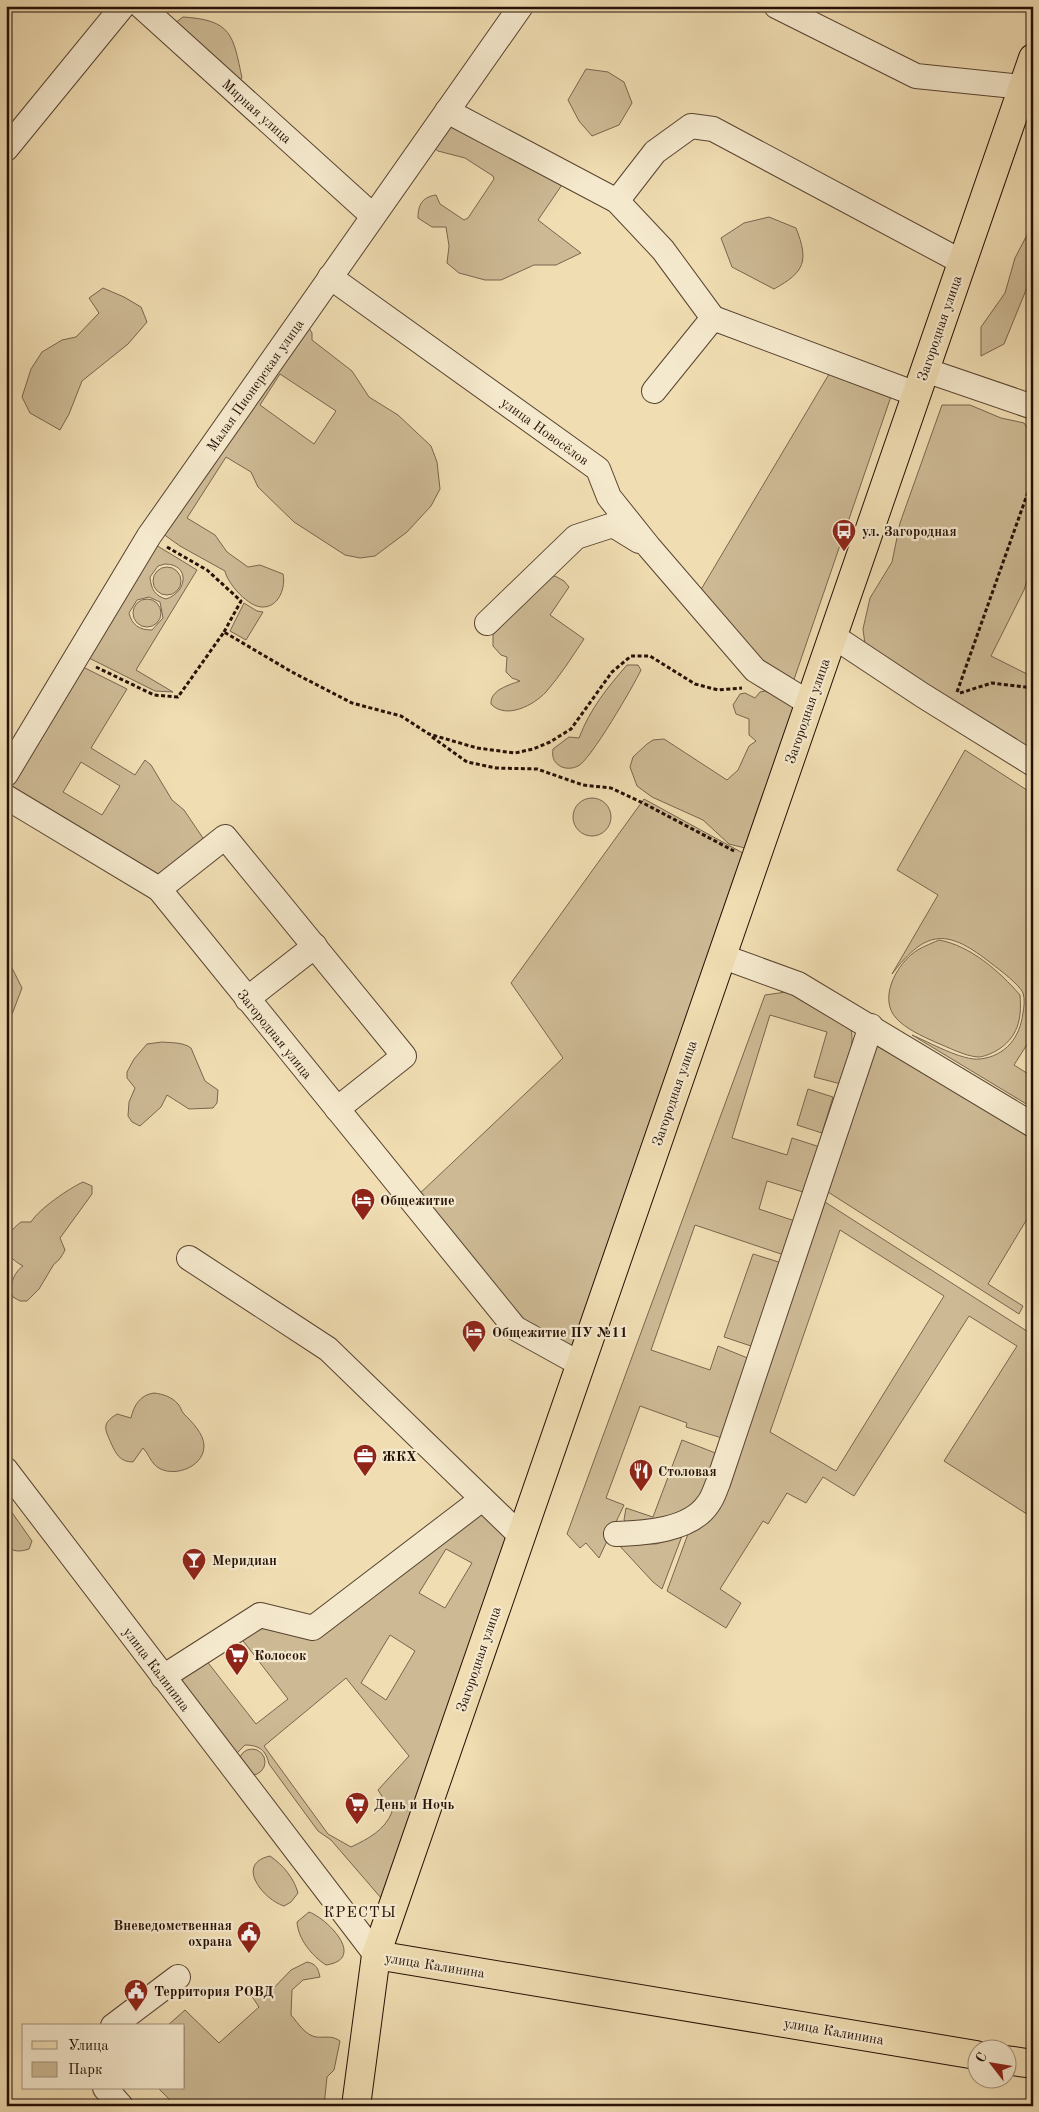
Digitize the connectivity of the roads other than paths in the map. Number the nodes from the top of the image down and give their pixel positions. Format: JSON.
{"nodes":[{"id":1,"x":123,"y":6,"type":"edge"},
{"id":2,"x":141,"y":6,"type":"edge"},
{"id":3,"x":521,"y":6,"type":"edge"},
{"id":4,"x":776,"y":6,"type":"edge"},
{"id":5,"x":1033,"y":58,"type":"edge"},
{"id":6,"x":1022,"y":87,"type":"junction"},
{"id":7,"x":447,"y":111,"type":"junction"},
{"id":8,"x":6,"y":149,"type":"edge"},
{"id":9,"x":617,"y":201,"type":"junction"},
{"id":10,"x":374,"y":216,"type":"junction"},
{"id":11,"x":962,"y":262,"type":"junction"},
{"id":12,"x":330,"y":277,"type":"junction"},
{"id":13,"x":713,"y":318,"type":"junction"},
{"id":14,"x":920,"y":382,"type":"junction"},
{"id":15,"x":654,"y":391,"type":"dead end"},
{"id":16,"x":1033,"y":407,"type":"edge"},
{"id":17,"x":649,"y":547,"type":"junction"},
{"id":18,"x":487,"y":623,"type":"dead end"},
{"id":19,"x":833,"y":636,"type":"junction"},
{"id":20,"x":809,"y":703,"type":"junction"},
{"id":21,"x":1033,"y":764,"type":"edge"},
{"id":22,"x":7,"y":770,"type":"edge"},
{"id":23,"x":6,"y":796,"type":"edge"},
{"id":24,"x":159,"y":889,"type":"junction"},
{"id":25,"x":315,"y":946,"type":"junction"},
{"id":26,"x":721,"y":956,"type":"junction"},
{"id":27,"x":247,"y":999,"type":"junction"},
{"id":28,"x":871,"y":1026,"type":"junction"},
{"id":29,"x":336,"y":1109,"type":"junction"},
{"id":30,"x":1033,"y":1126,"type":"edge"},
{"id":31,"x":189,"y":1258,"type":"dead end"},
{"id":32,"x":580,"y":1364,"type":"junction"},
{"id":33,"x":6,"y":1470,"type":"edge"},
{"id":34,"x":482,"y":1499,"type":"junction"},
{"id":35,"x":616,"y":1534,"type":"dead end"},
{"id":36,"x":521,"y":1536,"type":"junction"},
{"id":37,"x":163,"y":1676,"type":"junction"},
{"id":38,"x":376,"y":1955,"type":"junction"},
{"id":39,"x":178,"y":1977,"type":"dead end"},
{"id":40,"x":116,"y":2024,"type":"edge"},
{"id":41,"x":966,"y":2053,"type":"edge"},
{"id":42,"x":1016,"y":2061,"type":"edge"},
{"id":43,"x":1033,"y":2064,"type":"edge"},
{"id":44,"x":107,"y":2090,"type":"edge"},
{"id":45,"x":121,"y":2106,"type":"edge"},
{"id":46,"x":356,"y":2106,"type":"edge"}],
"edges":[{"from":1,"to":8,"type":"street"},
{"from":2,"to":10,"type":"street","name":"Мирная улица"},
{"from":3,"to":7,"type":"street","name":"Малая Пионерская улица"},
{"from":4,"to":6,"type":"street"},
{"from":5,"to":6,"type":"main road","name":"Загородная улица"},
{"from":6,"to":11,"type":"main road","name":"Загородная улица"},
{"from":7,"to":9,"type":"street"},
{"from":7,"to":10,"type":"street","name":"Малая Пионерская улица"},
{"from":9,"to":11,"type":"street"},
{"from":9,"to":13,"type":"street"},
{"from":10,"to":12,"type":"street","name":"Малая Пионерская улица"},
{"from":11,"to":14,"type":"main road","name":"Загородная улица"},
{"from":12,"to":17,"type":"street","name":"улица Новосёлов"},
{"from":12,"to":22,"type":"street","name":"Малая Пионерская улица"},
{"from":13,"to":14,"type":"street"},
{"from":13,"to":15,"type":"street"},
{"from":14,"to":16,"type":"street"},
{"from":14,"to":19,"type":"main road","name":"Загородная улица"},
{"from":17,"to":18,"type":"street"},
{"from":17,"to":20,"type":"street","name":"улица Новосёлов"},
{"from":19,"to":20,"type":"main road","name":"Загородная улица"},
{"from":19,"to":21,"type":"street"},
{"from":20,"to":26,"type":"main road","name":"Загородная улица"},
{"from":23,"to":24,"type":"street","name":"Загородная улица"},
{"from":24,"to":25,"type":"street"},
{"from":24,"to":27,"type":"street","name":"Загородная улица"},
{"from":25,"to":27,"type":"street"},
{"from":25,"to":29,"type":"street"},
{"from":26,"to":28,"type":"street"},
{"from":26,"to":32,"type":"main road","name":"Загородная улица"},
{"from":27,"to":29,"type":"street","name":"Загородная улица"},
{"from":28,"to":30,"type":"street"},
{"from":28,"to":35,"type":"street"},
{"from":29,"to":32,"type":"street","name":"Загородная улица"},
{"from":31,"to":34,"type":"street"},
{"from":32,"to":36,"type":"main road","name":"Загородная улица"},
{"from":33,"to":37,"type":"street","name":"улица Калинина"},
{"from":34,"to":36,"type":"street"},
{"from":34,"to":37,"type":"street"},
{"from":36,"to":38,"type":"main road","name":"Загородная улица"},
{"from":37,"to":38,"type":"street","name":"улица Калинина"},
{"from":38,"to":41,"type":"main road","name":"улица Калинина"},
{"from":38,"to":46,"type":"main road","name":"Загородная улица"},
{"from":39,"to":40,"type":"street"},
{"from":42,"to":43,"type":"main road"},
{"from":44,"to":45,"type":"street"}]}
